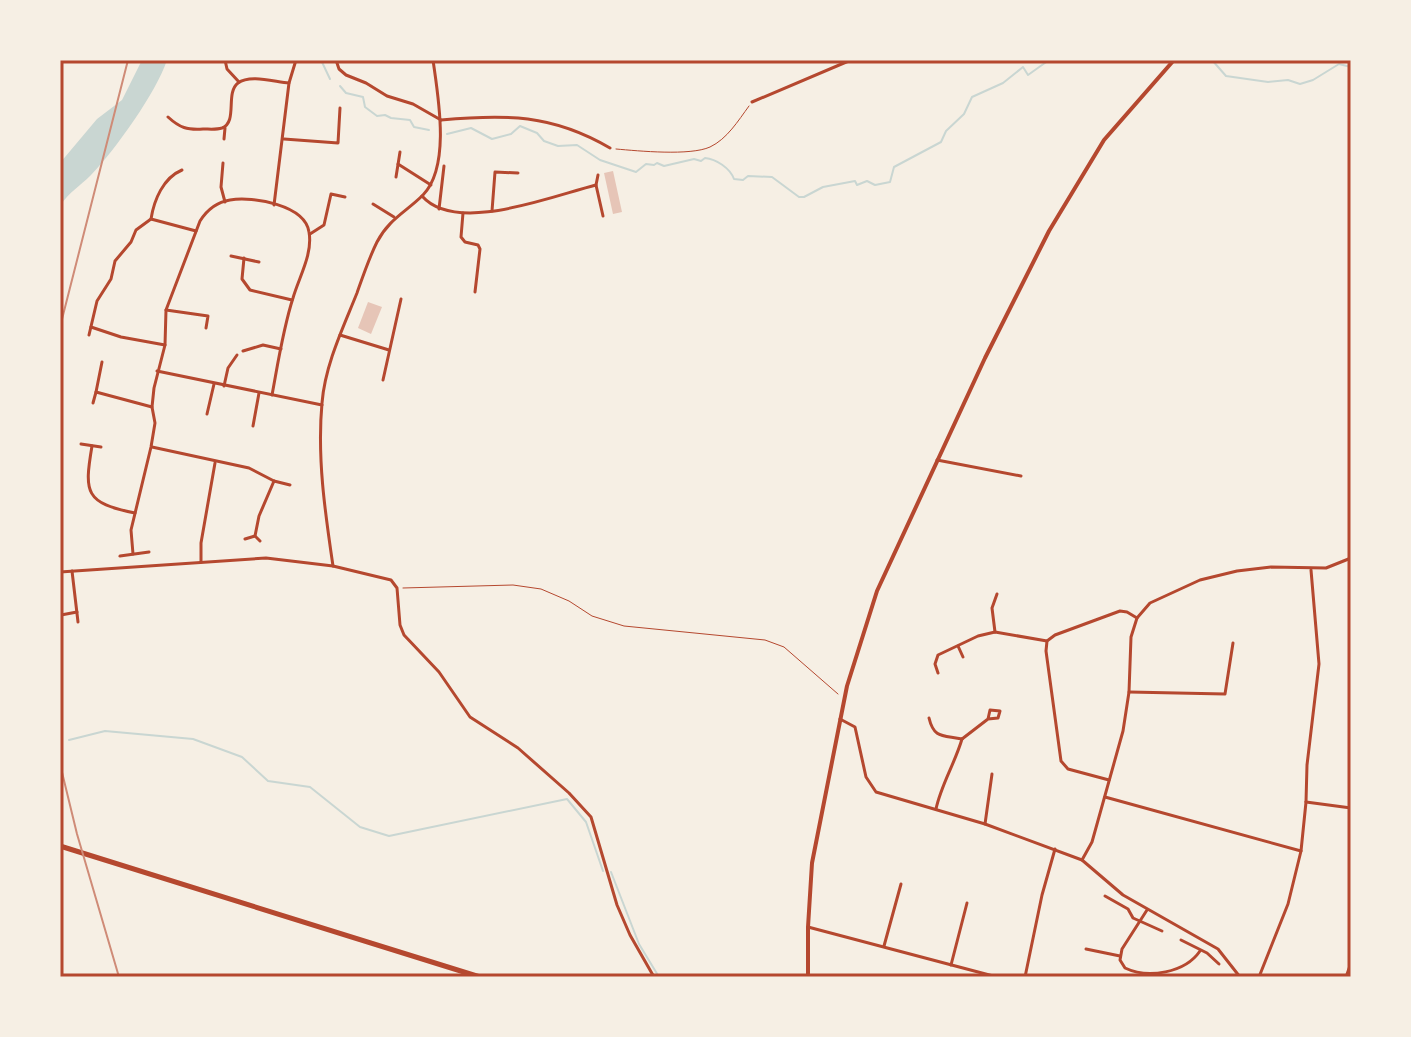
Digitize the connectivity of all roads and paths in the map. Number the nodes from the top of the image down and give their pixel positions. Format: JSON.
{"nodes":[{"id":1,"x":225,"y":60,"type":"edge"},
{"id":2,"x":296,"y":60,"type":"edge"},
{"id":3,"x":336,"y":60,"type":"edge"},
{"id":4,"x":433,"y":60,"type":"edge"},
{"id":5,"x":851,"y":60,"type":"edge"},
{"id":6,"x":1174,"y":60,"type":"edge"},
{"id":7,"x":239,"y":82,"type":"junction"},
{"id":8,"x":289,"y":83,"type":"junction"},
{"id":9,"x":752,"y":102,"type":"joint"},
{"id":10,"x":340,"y":108,"type":"dead end"},
{"id":11,"x":168,"y":117,"type":"dead end"},
{"id":12,"x":441,"y":120,"type":"junction"},
{"id":13,"x":225,"y":128,"type":"junction"},
{"id":14,"x":224,"y":139,"type":"dead end"},
{"id":15,"x":284,"y":139,"type":"junction"},
{"id":16,"x":610,"y":148,"type":"joint"},
{"id":17,"x":400,"y":152,"type":"dead end"},
{"id":18,"x":223,"y":163,"type":"dead end"},
{"id":19,"x":398,"y":164,"type":"junction"},
{"id":20,"x":444,"y":166,"type":"dead end"},
{"id":21,"x":182,"y":170,"type":"dead end"},
{"id":22,"x":518,"y":173,"type":"dead end"},
{"id":23,"x":598,"y":175,"type":"dead end"},
{"id":24,"x":396,"y":177,"type":"dead end"},
{"id":25,"x":431,"y":185,"type":"junction"},
{"id":26,"x":596,"y":185,"type":"junction"},
{"id":27,"x":422,"y":196,"type":"junction"},
{"id":28,"x":345,"y":197,"type":"dead end"},
{"id":29,"x":225,"y":202,"type":"junction"},
{"id":30,"x":373,"y":204,"type":"dead end"},
{"id":31,"x":274,"y":205,"type":"junction"},
{"id":32,"x":439,"y":209,"type":"junction"},
{"id":33,"x":492,"y":211,"type":"junction"},
{"id":34,"x":463,"y":213,"type":"junction"},
{"id":35,"x":603,"y":216,"type":"dead end"},
{"id":36,"x":394,"y":217,"type":"junction"},
{"id":37,"x":151,"y":219,"type":"junction"},
{"id":38,"x":196,"y":231,"type":"junction"},
{"id":39,"x":310,"y":234,"type":"junction"},
{"id":40,"x":231,"y":256,"type":"dead end"},
{"id":41,"x":244,"y":258,"type":"junction"},
{"id":42,"x":259,"y":262,"type":"dead end"},
{"id":43,"x":475,"y":292,"type":"dead end"},
{"id":44,"x":401,"y":299,"type":"dead end"},
{"id":45,"x":292,"y":300,"type":"junction"},
{"id":46,"x":166,"y":310,"type":"junction"},
{"id":47,"x":90,"y":327,"type":"junction"},
{"id":48,"x":206,"y":328,"type":"dead end"},
{"id":49,"x":89,"y":335,"type":"dead end"},
{"id":50,"x":340,"y":335,"type":"junction"},
{"id":51,"x":165,"y":345,"type":"junction"},
{"id":52,"x":281,"y":349,"type":"junction"},
{"id":53,"x":389,"y":350,"type":"junction"},
{"id":54,"x":243,"y":351,"type":"dead end"},
{"id":55,"x":237,"y":355,"type":"dead end"},
{"id":56,"x":102,"y":362,"type":"dead end"},
{"id":57,"x":157,"y":371,"type":"junction"},
{"id":58,"x":383,"y":380,"type":"dead end"},
{"id":59,"x":214,"y":384,"type":"junction"},
{"id":60,"x":224,"y":386,"type":"junction"},
{"id":61,"x":96,"y":392,"type":"junction"},
{"id":62,"x":259,"y":393,"type":"junction"},
{"id":63,"x":272,"y":395,"type":"junction"},
{"id":64,"x":93,"y":403,"type":"dead end"},
{"id":65,"x":322,"y":405,"type":"junction"},
{"id":66,"x":152,"y":407,"type":"junction"},
{"id":67,"x":207,"y":414,"type":"dead end"},
{"id":68,"x":253,"y":426,"type":"dead end"},
{"id":69,"x":81,"y":444,"type":"dead end"},
{"id":70,"x":92,"y":446,"type":"junction"},
{"id":71,"x":101,"y":447,"type":"dead end"},
{"id":72,"x":151,"y":447,"type":"junction"},
{"id":73,"x":937,"y":460,"type":"junction"},
{"id":74,"x":215,"y":462,"type":"junction"},
{"id":75,"x":1021,"y":476,"type":"dead end"},
{"id":76,"x":274,"y":481,"type":"junction"},
{"id":77,"x":290,"y":485,"type":"dead end"},
{"id":78,"x":135,"y":513,"type":"junction"},
{"id":79,"x":255,"y":536,"type":"junction"},
{"id":80,"x":245,"y":539,"type":"dead end"},
{"id":81,"x":260,"y":541,"type":"dead end"},
{"id":82,"x":149,"y":552,"type":"dead end"},
{"id":83,"x":133,"y":554,"type":"junction"},
{"id":84,"x":120,"y":556,"type":"dead end"},
{"id":85,"x":1351,"y":558,"type":"edge"},
{"id":86,"x":201,"y":562,"type":"junction"},
{"id":87,"x":333,"y":566,"type":"junction"},
{"id":88,"x":1311,"y":570,"type":"junction"},
{"id":89,"x":72,"y":571,"type":"junction"},
{"id":90,"x":60,"y":572,"type":"edge"},
{"id":91,"x":397,"y":588,"type":"junction"},
{"id":92,"x":997,"y":594,"type":"dead end"},
{"id":93,"x":77,"y":612,"type":"junction"},
{"id":94,"x":61,"y":615,"type":"edge"},
{"id":95,"x":1137,"y":618,"type":"junction"},
{"id":96,"x":78,"y":622,"type":"dead end"},
{"id":97,"x":995,"y":632,"type":"junction"},
{"id":98,"x":1047,"y":641,"type":"junction"},
{"id":99,"x":1233,"y":643,"type":"dead end"},
{"id":100,"x":958,"y":646,"type":"junction"},
{"id":101,"x":963,"y":657,"type":"dead end"},
{"id":102,"x":938,"y":673,"type":"dead end"},
{"id":103,"x":1129,"y":692,"type":"junction"},
{"id":104,"x":845,"y":699,"type":"junction"},
{"id":105,"x":929,"y":718,"type":"dead end"},
{"id":106,"x":840,"y":719,"type":"junction"},
{"id":107,"x":988,"y":719,"type":"dead end"},
{"id":108,"x":962,"y":739,"type":"junction"},
{"id":109,"x":992,"y":774,"type":"dead end"},
{"id":110,"x":1109,"y":780,"type":"junction"},
{"id":111,"x":1105,"y":797,"type":"junction"},
{"id":112,"x":1306,"y":802,"type":"junction"},
{"id":113,"x":1351,"y":808,"type":"edge"},
{"id":114,"x":936,"y":810,"type":"junction"},
{"id":115,"x":985,"y":824,"type":"junction"},
{"id":116,"x":60,"y":846,"type":"edge"},
{"id":117,"x":1055,"y":849,"type":"junction"},
{"id":118,"x":1301,"y":851,"type":"junction"},
{"id":119,"x":1082,"y":860,"type":"junction"},
{"id":120,"x":901,"y":884,"type":"dead end"},
{"id":121,"x":1105,"y":896,"type":"dead end"},
{"id":122,"x":967,"y":903,"type":"dead end"},
{"id":123,"x":1147,"y":910,"type":"junction"},
{"id":124,"x":1140,"y":921,"type":"junction"},
{"id":125,"x":808,"y":927,"type":"junction"},
{"id":126,"x":1162,"y":931,"type":"dead end"},
{"id":127,"x":1181,"y":940,"type":"dead end"},
{"id":128,"x":884,"y":947,"type":"junction"},
{"id":129,"x":1086,"y":949,"type":"dead end"},
{"id":130,"x":1200,"y":951,"type":"junction"},
{"id":131,"x":1120,"y":956,"type":"junction"},
{"id":132,"x":1351,"y":963,"type":"edge"},
{"id":133,"x":1219,"y":964,"type":"dead end"},
{"id":134,"x":951,"y":965,"type":"junction"},
{"id":135,"x":1130,"y":971,"type":"junction"},
{"id":136,"x":1164,"y":974,"type":"edge"},
{"id":137,"x":480,"y":977,"type":"edge"},
{"id":138,"x":654,"y":977,"type":"edge"},
{"id":139,"x":808,"y":977,"type":"edge"},
{"id":140,"x":997,"y":977,"type":"edge"},
{"id":141,"x":1025,"y":977,"type":"edge"},
{"id":142,"x":1128,"y":977,"type":"edge"},
{"id":143,"x":1240,"y":977,"type":"edge"},
{"id":144,"x":1259,"y":977,"type":"edge"},
{"id":145,"x":1346,"y":977,"type":"edge"}],
"edges":[{"from":1,"to":7,"type":"street"},
{"from":2,"to":8,"type":"street"},
{"from":3,"to":12,"type":"street"},
{"from":4,"to":12,"type":"street"},
{"from":5,"to":9,"type":"street"},
{"from":6,"to":73,"type":"main road"},
{"from":7,"to":8,"type":"street"},
{"from":7,"to":13,"type":"street"},
{"from":8,"to":15,"type":"street"},
{"from":9,"to":16,"type":"path"},
{"from":10,"to":15,"type":"street"},
{"from":11,"to":13,"type":"street"},
{"from":12,"to":16,"type":"street"},
{"from":12,"to":25,"type":"street"},
{"from":13,"to":14,"type":"street"},
{"from":15,"to":31,"type":"street"},
{"from":17,"to":19,"type":"street"},
{"from":18,"to":29,"type":"street"},
{"from":19,"to":24,"type":"street"},
{"from":19,"to":25,"type":"street"},
{"from":20,"to":32,"type":"street"},
{"from":21,"to":37,"type":"street"},
{"from":22,"to":33,"type":"street"},
{"from":23,"to":26,"type":"street"},
{"from":25,"to":27,"type":"street"},
{"from":26,"to":33,"type":"street"},
{"from":26,"to":35,"type":"street"},
{"from":27,"to":32,"type":"street"},
{"from":27,"to":36,"type":"street"},
{"from":28,"to":39,"type":"street"},
{"from":29,"to":31,"type":"street"},
{"from":29,"to":38,"type":"street"},
{"from":30,"to":36,"type":"street"},
{"from":31,"to":39,"type":"street"},
{"from":32,"to":34,"type":"street"},
{"from":33,"to":34,"type":"street"},
{"from":34,"to":43,"type":"street"},
{"from":36,"to":50,"type":"street"},
{"from":37,"to":38,"type":"street"},
{"from":37,"to":47,"type":"street"},
{"from":38,"to":46,"type":"street"},
{"from":39,"to":45,"type":"street"},
{"from":40,"to":41,"type":"street"},
{"from":41,"to":42,"type":"street"},
{"from":41,"to":45,"type":"street"},
{"from":44,"to":53,"type":"street"},
{"from":45,"to":52,"type":"street"},
{"from":46,"to":48,"type":"street"},
{"from":46,"to":51,"type":"street"},
{"from":47,"to":49,"type":"street"},
{"from":47,"to":51,"type":"street"},
{"from":50,"to":53,"type":"street"},
{"from":50,"to":65,"type":"street"},
{"from":51,"to":57,"type":"street"},
{"from":52,"to":54,"type":"street"},
{"from":52,"to":63,"type":"street"},
{"from":53,"to":58,"type":"street"},
{"from":55,"to":60,"type":"street"},
{"from":56,"to":61,"type":"street"},
{"from":57,"to":59,"type":"street"},
{"from":57,"to":66,"type":"street"},
{"from":59,"to":60,"type":"street"},
{"from":59,"to":67,"type":"street"},
{"from":60,"to":62,"type":"street"},
{"from":61,"to":64,"type":"street"},
{"from":61,"to":66,"type":"street"},
{"from":62,"to":63,"type":"street"},
{"from":62,"to":68,"type":"street"},
{"from":63,"to":65,"type":"street"},
{"from":65,"to":87,"type":"street"},
{"from":66,"to":72,"type":"street"},
{"from":69,"to":70,"type":"street"},
{"from":70,"to":71,"type":"street"},
{"from":70,"to":78,"type":"street"},
{"from":72,"to":74,"type":"street"},
{"from":72,"to":78,"type":"street"},
{"from":73,"to":75,"type":"street"},
{"from":73,"to":104,"type":"main road"},
{"from":74,"to":76,"type":"street"},
{"from":74,"to":86,"type":"street"},
{"from":76,"to":77,"type":"street"},
{"from":76,"to":79,"type":"street"},
{"from":78,"to":83,"type":"street"},
{"from":79,"to":80,"type":"street"},
{"from":79,"to":81,"type":"street"},
{"from":82,"to":83,"type":"street"},
{"from":83,"to":84,"type":"street"},
{"from":85,"to":88,"type":"street"},
{"from":86,"to":87,"type":"street"},
{"from":86,"to":89,"type":"street"},
{"from":87,"to":91,"type":"street"},
{"from":88,"to":95,"type":"street"},
{"from":88,"to":112,"type":"street"},
{"from":89,"to":90,"type":"street"},
{"from":89,"to":93,"type":"street"},
{"from":91,"to":104,"type":"path"},
{"from":91,"to":138,"type":"street"},
{"from":92,"to":97,"type":"street"},
{"from":93,"to":94,"type":"street"},
{"from":93,"to":96,"type":"street"},
{"from":95,"to":98,"type":"street"},
{"from":95,"to":103,"type":"street"},
{"from":97,"to":98,"type":"street"},
{"from":97,"to":100,"type":"street"},
{"from":98,"to":110,"type":"street"},
{"from":99,"to":103,"type":"street"},
{"from":100,"to":101,"type":"street"},
{"from":100,"to":102,"type":"street"},
{"from":103,"to":110,"type":"street"},
{"from":104,"to":106,"type":"main road"},
{"from":105,"to":108,"type":"street"},
{"from":106,"to":114,"type":"street"},
{"from":106,"to":125,"type":"main road"},
{"from":107,"to":108,"type":"street"},
{"from":108,"to":114,"type":"street"},
{"from":109,"to":115,"type":"street"},
{"from":110,"to":111,"type":"street"},
{"from":111,"to":118,"type":"street"},
{"from":111,"to":119,"type":"street"},
{"from":112,"to":113,"type":"street"},
{"from":112,"to":118,"type":"street"},
{"from":114,"to":115,"type":"street"},
{"from":115,"to":117,"type":"street"},
{"from":116,"to":137,"type":"highway"},
{"from":117,"to":119,"type":"street"},
{"from":117,"to":141,"type":"street"},
{"from":118,"to":144,"type":"street"},
{"from":119,"to":123,"type":"street"},
{"from":120,"to":128,"type":"street"},
{"from":121,"to":124,"type":"street"},
{"from":122,"to":134,"type":"street"},
{"from":123,"to":124,"type":"street"},
{"from":123,"to":143,"type":"street"},
{"from":124,"to":126,"type":"street"},
{"from":124,"to":131,"type":"street"},
{"from":125,"to":128,"type":"street"},
{"from":125,"to":139,"type":"main road"},
{"from":127,"to":130,"type":"street"},
{"from":128,"to":134,"type":"street"},
{"from":129,"to":131,"type":"street"},
{"from":130,"to":133,"type":"street"},
{"from":130,"to":136,"type":"street"},
{"from":131,"to":135,"type":"street"},
{"from":132,"to":145,"type":"street"},
{"from":134,"to":140,"type":"street"},
{"from":135,"to":136,"type":"street"},
{"from":135,"to":142,"type":"street"}]}
